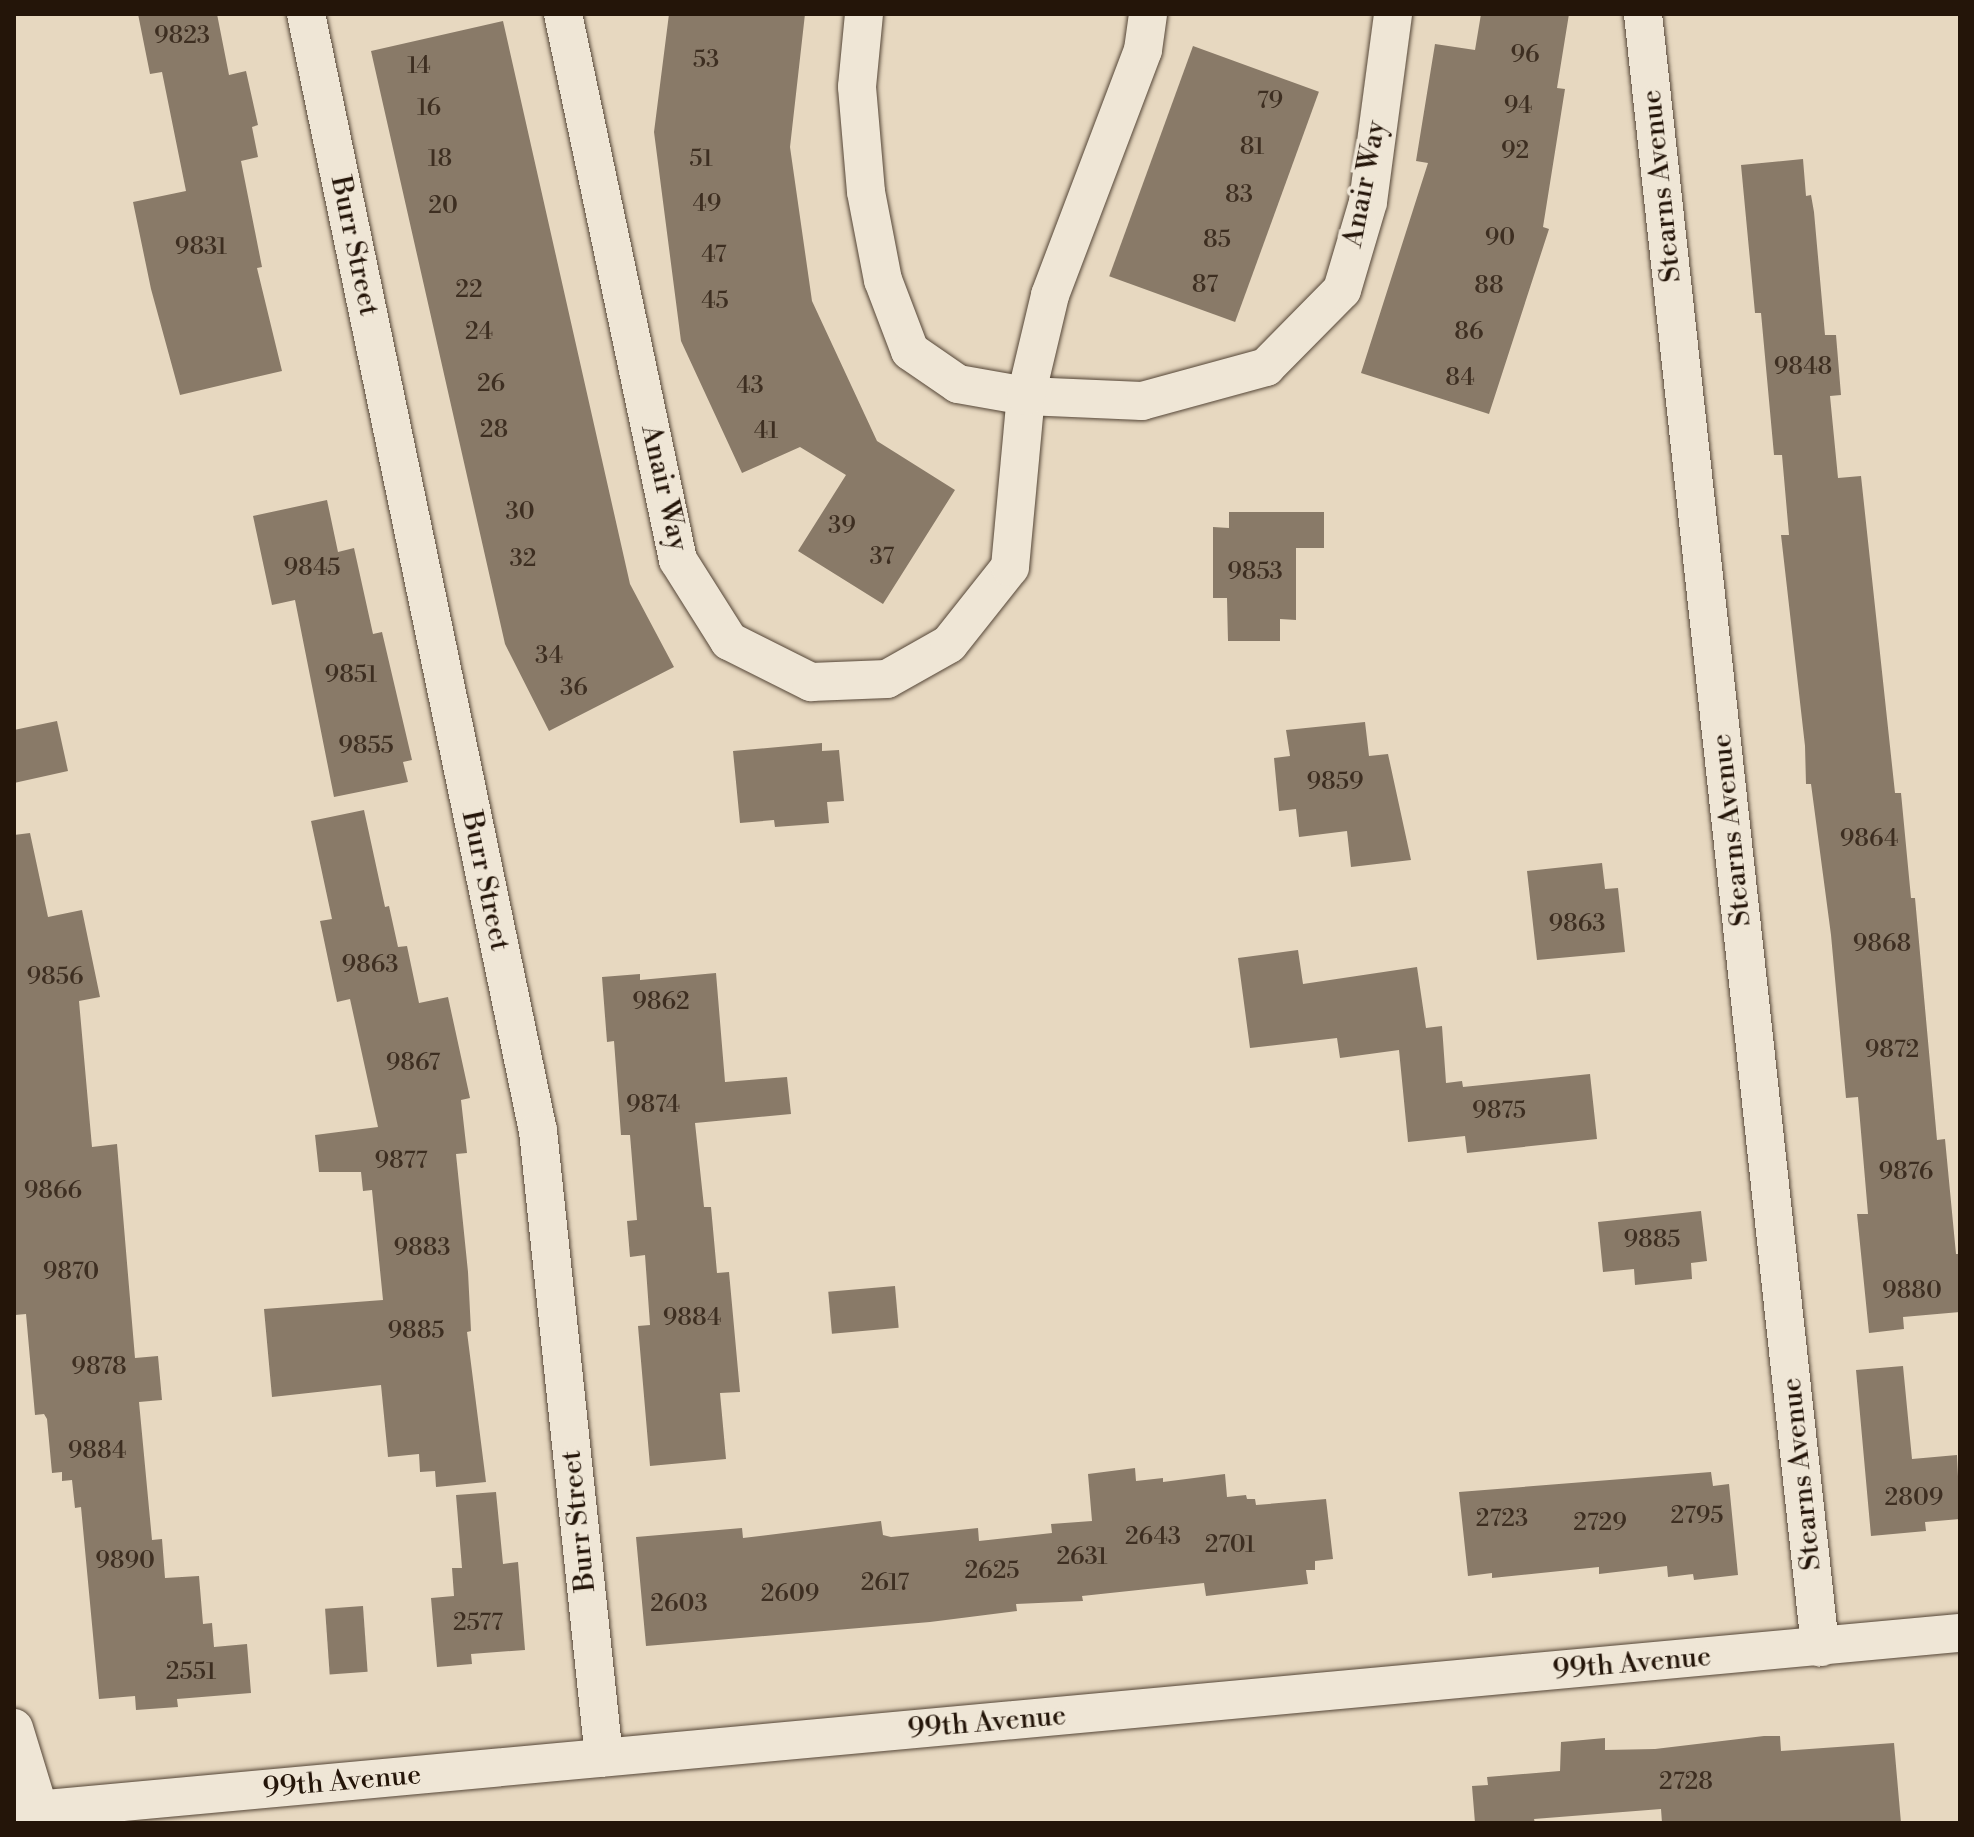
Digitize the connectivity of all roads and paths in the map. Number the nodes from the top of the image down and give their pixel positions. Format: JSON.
{"nodes":[{"id":1,"x":306,"y":14,"type":"edge"},
{"id":2,"x":563,"y":14,"type":"edge"},
{"id":3,"x":864,"y":14,"type":"edge"},
{"id":4,"x":1148,"y":14,"type":"edge"},
{"id":5,"x":1393,"y":14,"type":"edge"},
{"id":6,"x":1643,"y":14,"type":"edge"},
{"id":7,"x":1026,"y":396,"type":"junction"},
{"id":8,"x":1960,"y":1633,"type":"edge"},
{"id":9,"x":1820,"y":1647,"type":"junction"},
{"id":10,"x":14,"y":1728,"type":"edge"},
{"id":11,"x":604,"y":1758,"type":"junction"},
{"id":12,"x":27,"y":1811,"type":"edge"}],
"edges":[{"from":1,"to":11,"type":"street","name":"Burr Street"},
{"from":2,"to":7,"type":"street","name":"Anair Way"},
{"from":3,"to":7,"type":"street","name":"Anair Way"},
{"from":4,"to":7,"type":"street","name":"Anair Way"},
{"from":5,"to":7,"type":"street","name":"Anair Way"},
{"from":6,"to":9,"type":"street","name":"Stearns Avenue"},
{"from":8,"to":9,"type":"street","name":"99th Avenue"},
{"from":9,"to":11,"type":"street","name":"99th Avenue"},
{"from":10,"to":12,"type":"street"},
{"from":11,"to":12,"type":"street","name":"99th Avenue"}]}
